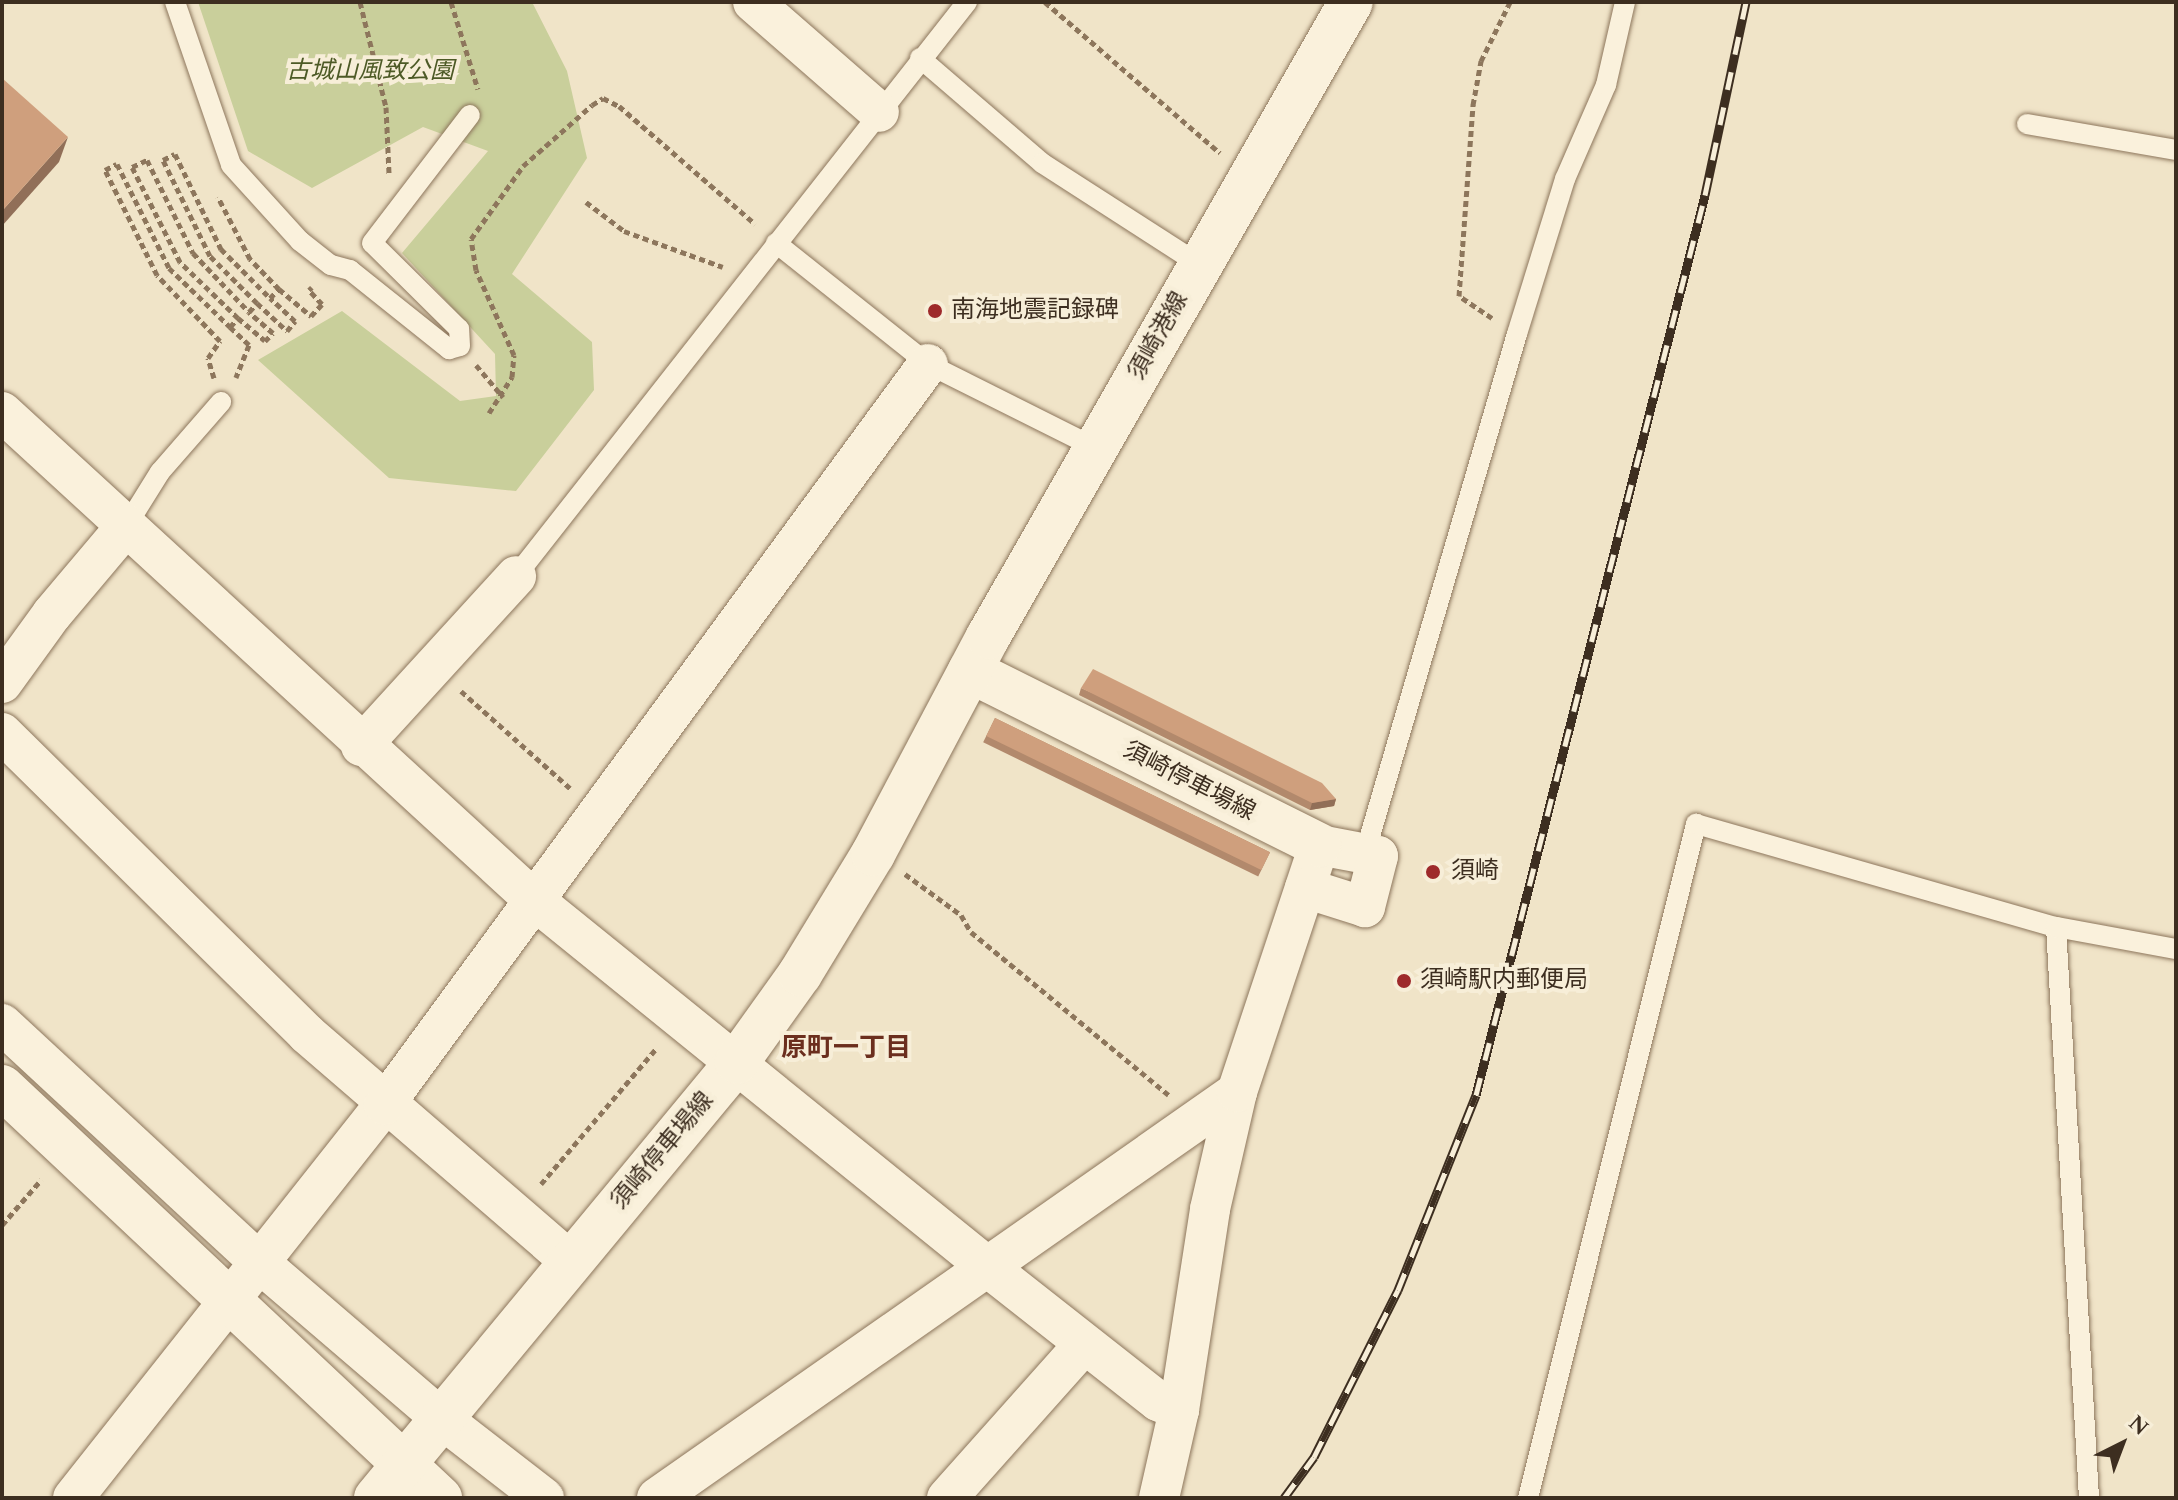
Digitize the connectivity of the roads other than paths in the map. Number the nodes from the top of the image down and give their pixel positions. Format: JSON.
{"nodes":[{"id":1,"x":175,"y":2,"type":"edge"},
{"id":2,"x":753,"y":2,"type":"edge"},
{"id":3,"x":967,"y":2,"type":"edge"},
{"id":4,"x":1351,"y":2,"type":"edge"},
{"id":5,"x":1625,"y":2,"type":"edge"},
{"id":6,"x":920,"y":58,"type":"junction"},
{"id":7,"x":879,"y":112,"type":"junction"},
{"id":8,"x":470,"y":115,"type":"road end"},
{"id":9,"x":2027,"y":124,"type":"dead end"},
{"id":10,"x":2176,"y":150,"type":"edge"},
{"id":11,"x":776,"y":243,"type":"junction"},
{"id":12,"x":1200,"y":265,"type":"junction"},
{"id":13,"x":928,"y":364,"type":"junction"},
{"id":14,"x":221,"y":402,"type":"road end"},
{"id":15,"x":2,"y":412,"type":"edge"},
{"id":16,"x":1096,"y":448,"type":"junction"},
{"id":17,"x":127,"y":525,"type":"junction"},
{"id":18,"x":516,"y":576,"type":"joint"},
{"id":19,"x":970,"y":671,"type":"junction"},
{"id":20,"x":2,"y":683,"type":"edge"},
{"id":21,"x":2,"y":733,"type":"edge"},
{"id":22,"x":361,"y":746,"type":"junction"},
{"id":23,"x":1319,"y":845,"type":"junction"},
{"id":24,"x":1365,"y":853,"type":"junction"},
{"id":25,"x":1305,"y":888,"type":"junction"},
{"id":26,"x":534,"y":900,"type":"junction"},
{"id":27,"x":2056,"y":927,"type":"junction"},
{"id":28,"x":2176,"y":949,"type":"edge"},
{"id":29,"x":2,"y":1024,"type":"edge"},
{"id":30,"x":737,"y":1062,"type":"junction"},
{"id":31,"x":2,"y":1087,"type":"edge"},
{"id":32,"x":1237,"y":1092,"type":"junction"},
{"id":33,"x":384,"y":1105,"type":"junction"},
{"id":34,"x":571,"y":1262,"type":"junction"},
{"id":35,"x":261,"y":1264,"type":"junction"},
{"id":36,"x":985,"y":1265,"type":"junction"},
{"id":37,"x":230,"y":1303,"type":"junction"},
{"id":38,"x":1084,"y":1344,"type":"junction"},
{"id":39,"x":1179,"y":1410,"type":"junction"},
{"id":40,"x":442,"y":1419,"type":"junction"},
{"id":41,"x":390,"y":1482,"type":"edge"},
{"id":42,"x":73,"y":1498,"type":"edge"},
{"id":43,"x":440,"y":1498,"type":"edge"},
{"id":44,"x":544,"y":1498,"type":"edge"},
{"id":45,"x":657,"y":1498,"type":"edge"},
{"id":46,"x":947,"y":1498,"type":"edge"},
{"id":47,"x":1159,"y":1498,"type":"edge"},
{"id":48,"x":1528,"y":1498,"type":"edge"},
{"id":49,"x":2089,"y":1498,"type":"edge"}],
"edges":[{"from":1,"to":8,"type":"lane"},
{"from":2,"to":7,"type":"street"},
{"from":3,"to":6,"type":"lane"},
{"from":4,"to":12,"type":"main road","name":"須崎港線"},
{"from":5,"to":24,"type":"lane"},
{"from":6,"to":7,"type":"lane"},
{"from":6,"to":12,"type":"lane"},
{"from":7,"to":11,"type":"lane"},
{"from":9,"to":10,"type":"lane"},
{"from":11,"to":13,"type":"lane"},
{"from":11,"to":18,"type":"lane"},
{"from":12,"to":16,"type":"main road","name":"須崎港線"},
{"from":13,"to":16,"type":"lane"},
{"from":13,"to":26,"type":"street"},
{"from":14,"to":17,"type":"lane"},
{"from":15,"to":17,"type":"street"},
{"from":16,"to":19,"type":"main road","name":"須崎港線"},
{"from":17,"to":20,"type":"street"},
{"from":17,"to":22,"type":"street"},
{"from":18,"to":22,"type":"street"},
{"from":19,"to":23,"type":"main road","name":"須崎停車場線"},
{"from":19,"to":30,"type":"main road","name":"須崎停車場線"},
{"from":21,"to":33,"type":"street"},
{"from":22,"to":26,"type":"street"},
{"from":23,"to":24,"type":"street"},
{"from":23,"to":25,"type":"street"},
{"from":24,"to":25,"type":"street"},
{"from":25,"to":32,"type":"street"},
{"from":26,"to":30,"type":"street"},
{"from":26,"to":33,"type":"street"},
{"from":27,"to":28,"type":"lane"},
{"from":27,"to":48,"type":"lane"},
{"from":27,"to":49,"type":"lane"},
{"from":29,"to":35,"type":"street"},
{"from":30,"to":34,"type":"main road","name":"須崎停車場線"},
{"from":30,"to":36,"type":"street"},
{"from":31,"to":37,"type":"main road"},
{"from":32,"to":36,"type":"street"},
{"from":32,"to":39,"type":"street"},
{"from":33,"to":34,"type":"street"},
{"from":33,"to":35,"type":"street"},
{"from":34,"to":40,"type":"main road","name":"須崎停車場線"},
{"from":35,"to":37,"type":"street"},
{"from":35,"to":40,"type":"street"},
{"from":36,"to":38,"type":"street"},
{"from":36,"to":45,"type":"street"},
{"from":37,"to":41,"type":"main road"},
{"from":37,"to":42,"type":"street"},
{"from":38,"to":39,"type":"street"},
{"from":38,"to":46,"type":"street"},
{"from":39,"to":47,"type":"street"},
{"from":40,"to":41,"type":"main road","name":"須崎停車場線"},
{"from":40,"to":44,"type":"street"},
{"from":41,"to":43,"type":"main road"}]}
